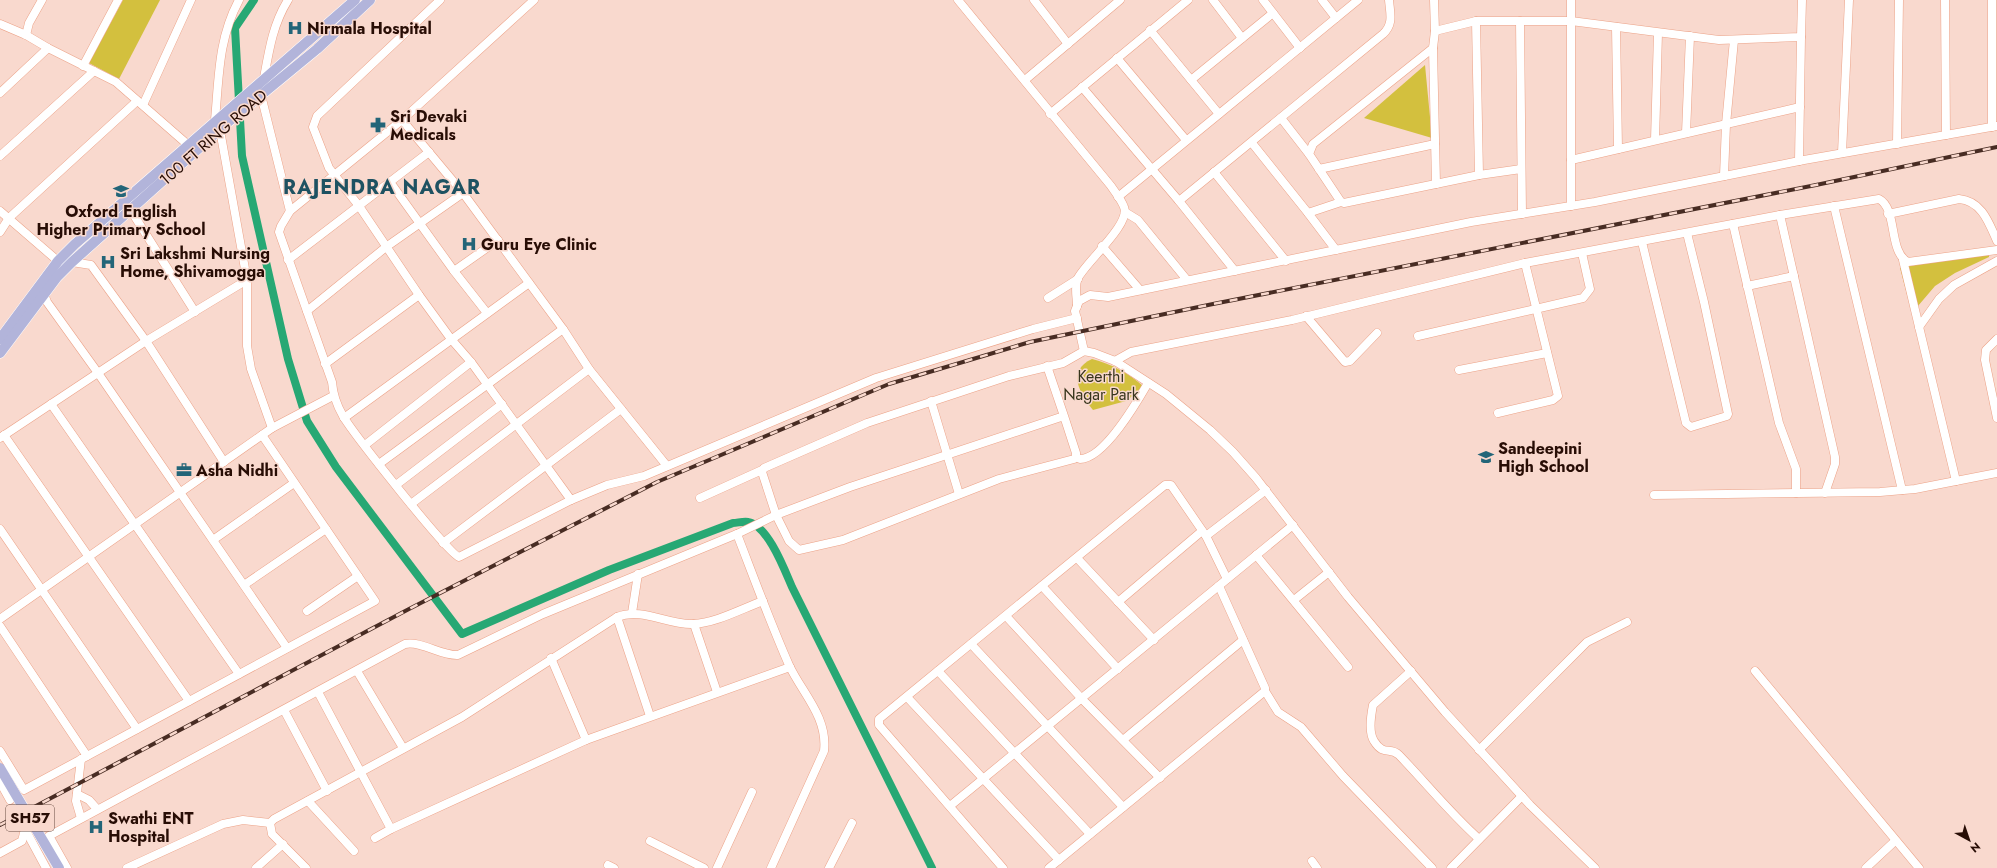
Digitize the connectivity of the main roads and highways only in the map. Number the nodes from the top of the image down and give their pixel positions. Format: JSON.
{"nodes":[{"id":1,"x":355,"y":0,"type":"edge"},
{"id":2,"x":370,"y":0,"type":"edge"},
{"id":3,"x":221,"y":122,"type":"junction"},
{"id":4,"x":65,"y":261,"type":"junction"},
{"id":5,"x":0,"y":339,"type":"edge"},
{"id":6,"x":0,"y":353,"type":"edge"},
{"id":7,"x":0,"y":768,"type":"edge"},
{"id":8,"x":59,"y":868,"type":"edge"}],
"edges":[{"from":1,"to":3,"type":"main road","name":"100 FT RING ROAD"},
{"from":2,"to":3,"type":"main road","name":"100 FT RING ROAD"},
{"from":3,"to":4,"type":"main road","name":"100 FT RING ROAD"},
{"from":3,"to":4,"type":"main road"},
{"from":4,"to":5,"type":"main road"},
{"from":4,"to":6,"type":"main road","name":"100 FT RING ROAD"},
{"from":7,"to":8,"type":"main road","number":"SH57","bridge":true}]}
